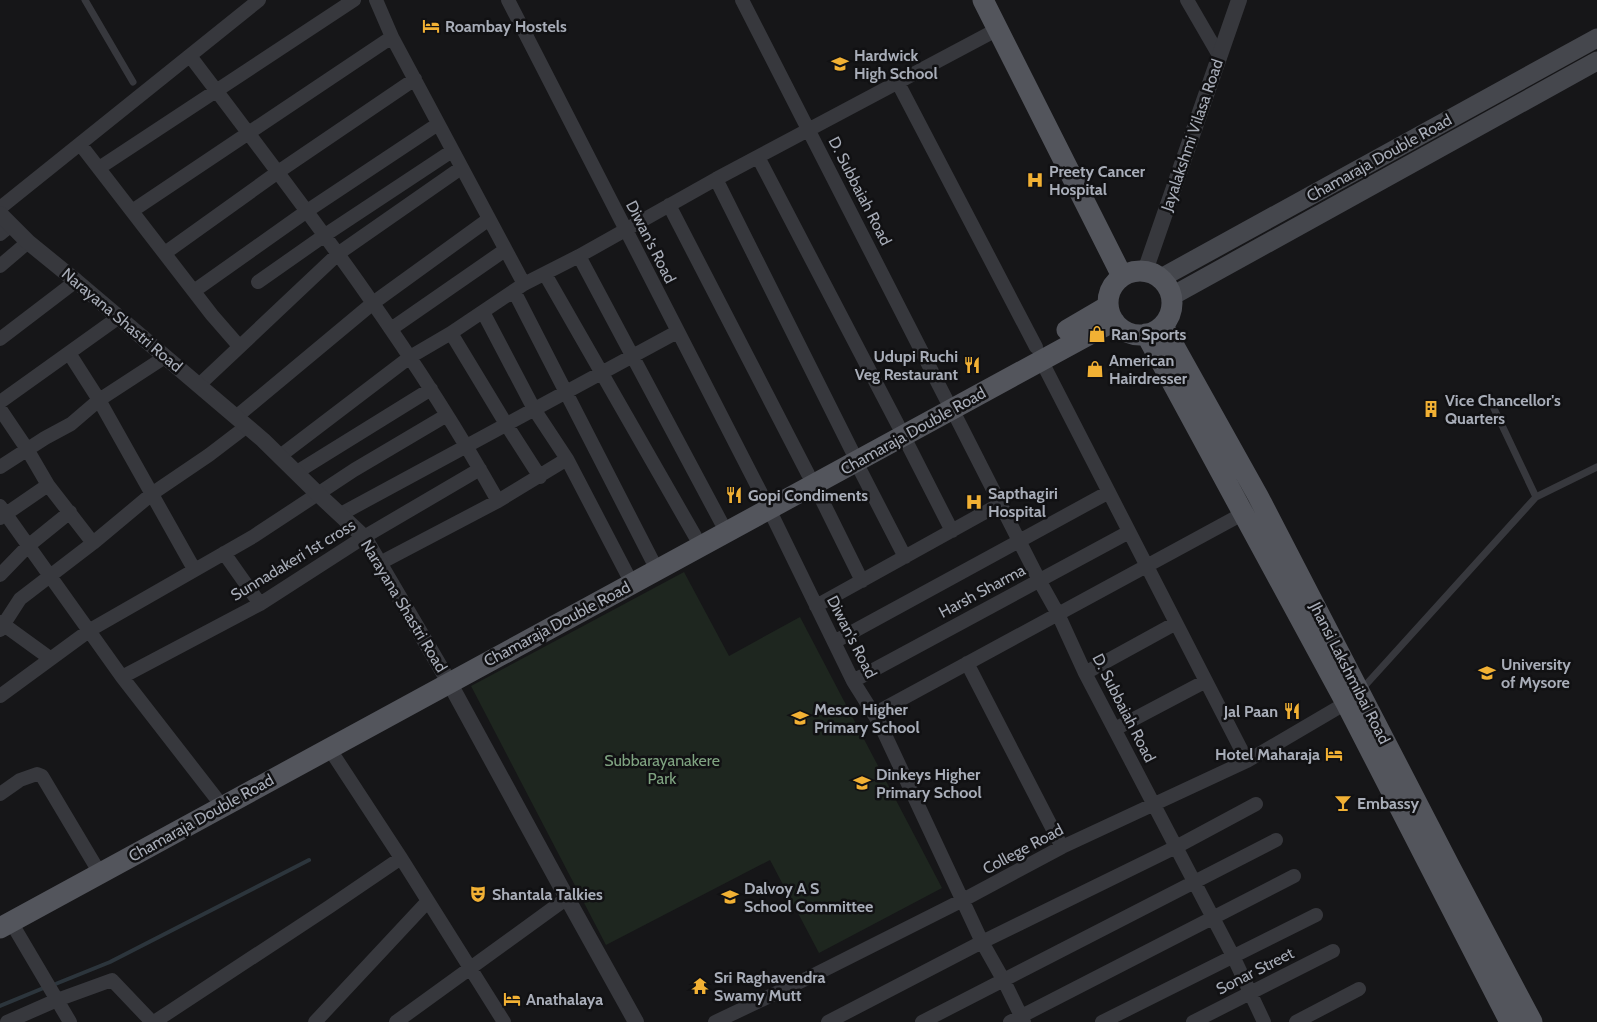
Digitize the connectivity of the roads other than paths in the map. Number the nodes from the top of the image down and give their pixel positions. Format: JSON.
{"nodes":[{"id":1,"x":85,"y":0,"type":"edge"},
{"id":2,"x":259,"y":0,"type":"edge"},
{"id":3,"x":354,"y":0,"type":"edge"},
{"id":4,"x":376,"y":0,"type":"edge"},
{"id":5,"x":508,"y":0,"type":"edge"},
{"id":6,"x":742,"y":0,"type":"edge"},
{"id":7,"x":983,"y":0,"type":"edge"},
{"id":8,"x":1187,"y":0,"type":"edge"},
{"id":9,"x":1239,"y":0,"type":"edge"},
{"id":10,"x":998,"y":29,"type":"junction"},
{"id":11,"x":392,"y":36,"type":"junction"},
{"id":12,"x":1597,"y":38,"type":"edge"},
{"id":13,"x":190,"y":56,"type":"junction"},
{"id":14,"x":1220,"y":57,"type":"junction"},
{"id":15,"x":1597,"y":61,"type":"edge"},
{"id":16,"x":415,"y":79,"type":"junction"},
{"id":17,"x":133,"y":82,"type":"dead end"},
{"id":18,"x":898,"y":83,"type":"junction"},
{"id":19,"x":217,"y":91,"type":"junction"},
{"id":20,"x":438,"y":124,"type":"junction"},
{"id":21,"x":809,"y":130,"type":"junction"},
{"id":22,"x":248,"y":133,"type":"junction"},
{"id":23,"x":80,"y":144,"type":"junction"},
{"id":24,"x":452,"y":151,"type":"junction"},
{"id":25,"x":758,"y":157,"type":"junction"},
{"id":26,"x":99,"y":168,"type":"junction"},
{"id":27,"x":461,"y":168,"type":"junction"},
{"id":28,"x":278,"y":172,"type":"junction"},
{"id":29,"x":716,"y":179,"type":"junction"},
{"id":30,"x":669,"y":205,"type":"junction"},
{"id":31,"x":0,"y":208,"type":"edge"},
{"id":32,"x":132,"y":211,"type":"junction"},
{"id":33,"x":307,"y":211,"type":"junction"},
{"id":34,"x":489,"y":219,"type":"junction"},
{"id":35,"x":4,"y":225,"type":"edge"},
{"id":36,"x":625,"y":231,"type":"junction"},
{"id":37,"x":325,"y":235,"type":"junction"},
{"id":38,"x":28,"y":242,"type":"junction"},
{"id":39,"x":505,"y":250,"type":"junction"},
{"id":40,"x":164,"y":253,"type":"junction"},
{"id":41,"x":339,"y":253,"type":"junction"},
{"id":42,"x":579,"y":256,"type":"junction"},
{"id":43,"x":0,"y":266,"type":"edge"},
{"id":44,"x":545,"y":274,"type":"junction"},
{"id":45,"x":1153,"y":274,"type":"junction"},
{"id":46,"x":1122,"y":276,"type":"junction"},
{"id":47,"x":76,"y":281,"type":"junction"},
{"id":48,"x":258,"y":282,"type":"dead end"},
{"id":49,"x":519,"y":288,"type":"junction"},
{"id":50,"x":194,"y":291,"type":"junction"},
{"id":51,"x":1172,"y":296,"type":"junction"},
{"id":52,"x":373,"y":303,"type":"junction"},
{"id":53,"x":483,"y":312,"type":"junction"},
{"id":54,"x":1111,"y":314,"type":"junction"},
{"id":55,"x":119,"y":318,"type":"junction"},
{"id":56,"x":391,"y":329,"type":"junction"},
{"id":57,"x":1154,"y":330,"type":"junction"},
{"id":58,"x":677,"y":332,"type":"junction"},
{"id":59,"x":451,"y":333,"type":"junction"},
{"id":60,"x":0,"y":338,"type":"edge"},
{"id":61,"x":239,"y":346,"type":"junction"},
{"id":62,"x":69,"y":353,"type":"junction"},
{"id":63,"x":1038,"y":354,"type":"junction"},
{"id":64,"x":633,"y":356,"type":"junction"},
{"id":65,"x":165,"y":357,"type":"junction"},
{"id":66,"x":410,"y":357,"type":"junction"},
{"id":67,"x":600,"y":373,"type":"junction"},
{"id":68,"x":199,"y":384,"type":"junction"},
{"id":69,"x":430,"y":389,"type":"junction"},
{"id":70,"x":566,"y":392,"type":"junction"},
{"id":71,"x":1489,"y":398,"type":"dead end"},
{"id":72,"x":99,"y":400,"type":"junction"},
{"id":73,"x":0,"y":402,"type":"edge"},
{"id":74,"x":949,"y":404,"type":"junction"},
{"id":75,"x":0,"y":409,"type":"edge"},
{"id":76,"x":534,"y":409,"type":"junction"},
{"id":77,"x":447,"y":415,"type":"junction"},
{"id":78,"x":242,"y":421,"type":"junction"},
{"id":79,"x":506,"y":424,"type":"junction"},
{"id":80,"x":901,"y":430,"type":"junction"},
{"id":81,"x":466,"y":446,"type":"junction"},
{"id":82,"x":27,"y":450,"type":"junction"},
{"id":83,"x":280,"y":456,"type":"junction"},
{"id":84,"x":854,"y":456,"type":"junction"},
{"id":85,"x":566,"y":459,"type":"junction"},
{"id":86,"x":0,"y":467,"type":"edge"},
{"id":87,"x":1597,"y":467,"type":"edge"},
{"id":88,"x":480,"y":469,"type":"junction"},
{"id":89,"x":297,"y":472,"type":"junction"},
{"id":90,"x":540,"y":477,"type":"junction"},
{"id":91,"x":811,"y":479,"type":"junction"},
{"id":92,"x":48,"y":485,"type":"junction"},
{"id":93,"x":1109,"y":492,"type":"junction"},
{"id":94,"x":153,"y":494,"type":"junction"},
{"id":95,"x":318,"y":494,"type":"junction"},
{"id":96,"x":1536,"y":497,"type":"junction"},
{"id":97,"x":498,"y":501,"type":"junction"},
{"id":98,"x":766,"y":504,"type":"junction"},
{"id":99,"x":1000,"y":504,"type":"junction"},
{"id":100,"x":70,"y":512,"type":"junction"},
{"id":101,"x":2,"y":513,"type":"edge"},
{"id":102,"x":1244,"y":513,"type":"junction"},
{"id":103,"x":341,"y":514,"type":"junction"},
{"id":104,"x":721,"y":522,"type":"junction"},
{"id":105,"x":952,"y":531,"type":"junction"},
{"id":106,"x":1129,"y":532,"type":"junction"},
{"id":107,"x":695,"y":536,"type":"junction"},
{"id":108,"x":364,"y":537,"type":"junction"},
{"id":109,"x":1019,"y":541,"type":"junction"},
{"id":110,"x":93,"y":543,"type":"junction"},
{"id":111,"x":28,"y":546,"type":"junction"},
{"id":112,"x":224,"y":553,"type":"junction"},
{"id":113,"x":905,"y":557,"type":"junction"},
{"id":114,"x":652,"y":560,"type":"junction"},
{"id":115,"x":380,"y":563,"type":"junction"},
{"id":116,"x":1146,"y":566,"type":"junction"},
{"id":117,"x":194,"y":569,"type":"junction"},
{"id":118,"x":627,"y":574,"type":"junction"},
{"id":119,"x":0,"y":575,"type":"edge"},
{"id":120,"x":49,"y":576,"type":"junction"},
{"id":121,"x":1039,"y":580,"type":"junction"},
{"id":122,"x":862,"y":581,"type":"junction"},
{"id":123,"x":260,"y":604,"type":"junction"},
{"id":124,"x":816,"y":606,"type":"junction"},
{"id":125,"x":1058,"y":614,"type":"junction"},
{"id":126,"x":1176,"y":623,"type":"junction"},
{"id":127,"x":1,"y":625,"type":"edge"},
{"id":128,"x":90,"y":630,"type":"junction"},
{"id":129,"x":834,"y":642,"type":"junction"},
{"id":130,"x":51,"y":659,"type":"junction"},
{"id":131,"x":967,"y":663,"type":"junction"},
{"id":132,"x":1085,"y":672,"type":"junction"},
{"id":133,"x":122,"y":677,"type":"junction"},
{"id":134,"x":446,"y":677,"type":"junction"},
{"id":135,"x":853,"y":681,"type":"junction"},
{"id":136,"x":1206,"y":681,"type":"junction"},
{"id":137,"x":0,"y":696,"type":"edge"},
{"id":138,"x":1353,"y":697,"type":"junction"},
{"id":139,"x":874,"y":714,"type":"junction"},
{"id":140,"x":1115,"y":729,"type":"junction"},
{"id":141,"x":329,"y":748,"type":"junction"},
{"id":142,"x":1247,"y":761,"type":"junction"},
{"id":143,"x":0,"y":794,"type":"edge"},
{"id":144,"x":216,"y":798,"type":"junction"},
{"id":145,"x":1154,"y":803,"type":"junction"},
{"id":146,"x":1256,"y":804,"type":"dead end"},
{"id":147,"x":1276,"y":840,"type":"dead end"},
{"id":148,"x":1062,"y":847,"type":"junction"},
{"id":149,"x":1176,"y":847,"type":"junction"},
{"id":150,"x":401,"y":858,"type":"junction"},
{"id":151,"x":95,"y":865,"type":"junction"},
{"id":152,"x":1294,"y":876,"type":"dead end"},
{"id":153,"x":1193,"y":882,"type":"junction"},
{"id":154,"x":567,"y":898,"type":"junction"},
{"id":155,"x":963,"y":900,"type":"junction"},
{"id":156,"x":428,"y":901,"type":"junction"},
{"id":157,"x":1316,"y":915,"type":"dead end"},
{"id":158,"x":1212,"y":919,"type":"junction"},
{"id":159,"x":4,"y":922,"type":"edge"},
{"id":160,"x":982,"y":942,"type":"junction"},
{"id":161,"x":1333,"y":951,"type":"dead end"},
{"id":162,"x":1233,"y":956,"type":"junction"},
{"id":163,"x":470,"y":969,"type":"junction"},
{"id":164,"x":1004,"y":981,"type":"junction"},
{"id":165,"x":1358,"y":989,"type":"dead end"},
{"id":166,"x":1251,"y":992,"type":"junction"},
{"id":167,"x":57,"y":1000,"type":"junction"},
{"id":168,"x":1019,"y":1020,"type":"edge"},
{"id":169,"x":7,"y":1022,"type":"edge"},
{"id":170,"x":70,"y":1022,"type":"edge"},
{"id":171,"x":153,"y":1022,"type":"edge"},
{"id":172,"x":315,"y":1022,"type":"edge"},
{"id":173,"x":397,"y":1022,"type":"edge"},
{"id":174,"x":504,"y":1022,"type":"edge"},
{"id":175,"x":636,"y":1022,"type":"edge"},
{"id":176,"x":715,"y":1022,"type":"edge"},
{"id":177,"x":828,"y":1022,"type":"edge"},
{"id":178,"x":922,"y":1022,"type":"edge"},
{"id":179,"x":1102,"y":1022,"type":"edge"},
{"id":180,"x":1193,"y":1022,"type":"edge"},
{"id":181,"x":1264,"y":1022,"type":"edge"},
{"id":182,"x":1296,"y":1022,"type":"edge"},
{"id":183,"x":1510,"y":1022,"type":"edge"},
{"id":184,"x":1532,"y":1022,"type":"edge"}],
"edges":[{"from":1,"to":17,"type":"lane"},
{"from":2,"to":13,"type":"street"},
{"from":3,"to":19,"type":"street"},
{"from":4,"to":11,"type":"street"},
{"from":5,"to":36,"type":"street","name":"Diwan's Road"},
{"from":6,"to":21,"type":"street","name":"D. Subbaiah Road"},
{"from":7,"to":10,"type":"main road"},
{"from":8,"to":14,"type":"street"},
{"from":9,"to":14,"type":"street","name":"Jayalakshmi Vilasa Road"},
{"from":10,"to":18,"type":"street"},
{"from":10,"to":46,"type":"main road"},
{"from":11,"to":16,"type":"street"},
{"from":11,"to":22,"type":"street"},
{"from":12,"to":45,"type":"main road","name":"Chamaraja Double Road"},
{"from":13,"to":19,"type":"street"},
{"from":13,"to":23,"type":"street"},
{"from":14,"to":45,"type":"street","name":"Jayalakshmi Vilasa Road"},
{"from":15,"to":51,"type":"main road","name":"Chamaraja Double Road"},
{"from":16,"to":20,"type":"street"},
{"from":16,"to":28,"type":"street"},
{"from":18,"to":21,"type":"street"},
{"from":18,"to":63,"type":"street"},
{"from":19,"to":22,"type":"street"},
{"from":19,"to":26,"type":"street"},
{"from":20,"to":24,"type":"street"},
{"from":20,"to":33,"type":"street"},
{"from":21,"to":25,"type":"street"},
{"from":21,"to":74,"type":"street","name":"D. Subbaiah Road"},
{"from":22,"to":28,"type":"street"},
{"from":22,"to":32,"type":"street"},
{"from":23,"to":26,"type":"street"},
{"from":23,"to":31,"type":"street"},
{"from":24,"to":27,"type":"street"},
{"from":24,"to":37,"type":"street"},
{"from":25,"to":29,"type":"street"},
{"from":25,"to":80,"type":"street"},
{"from":26,"to":32,"type":"street"},
{"from":27,"to":34,"type":"street"},
{"from":27,"to":41,"type":"street"},
{"from":28,"to":33,"type":"street"},
{"from":28,"to":40,"type":"street"},
{"from":29,"to":30,"type":"street"},
{"from":29,"to":84,"type":"street"},
{"from":30,"to":36,"type":"street"},
{"from":30,"to":91,"type":"street"},
{"from":32,"to":40,"type":"street"},
{"from":33,"to":37,"type":"street"},
{"from":33,"to":50,"type":"street"},
{"from":34,"to":39,"type":"street"},
{"from":34,"to":52,"type":"street"},
{"from":35,"to":38,"type":"street","name":"Narayana Shastri Road"},
{"from":36,"to":42,"type":"street"},
{"from":36,"to":58,"type":"street","name":"Diwan's Road"},
{"from":37,"to":41,"type":"street"},
{"from":37,"to":48,"type":"street"},
{"from":38,"to":43,"type":"street"},
{"from":38,"to":47,"type":"street","name":"Narayana Shastri Road"},
{"from":39,"to":49,"type":"street"},
{"from":39,"to":56,"type":"street"},
{"from":40,"to":50,"type":"street"},
{"from":41,"to":52,"type":"street"},
{"from":41,"to":61,"type":"street"},
{"from":42,"to":44,"type":"street"},
{"from":42,"to":64,"type":"street"},
{"from":44,"to":49,"type":"street"},
{"from":44,"to":67,"type":"street"},
{"from":45,"to":46,"type":"main road"},
{"from":45,"to":51,"type":"main road"},
{"from":46,"to":54,"type":"main road"},
{"from":47,"to":55,"type":"street","name":"Narayana Shastri Road"},
{"from":47,"to":60,"type":"street"},
{"from":49,"to":53,"type":"street"},
{"from":49,"to":70,"type":"street"},
{"from":50,"to":61,"type":"street"},
{"from":51,"to":57,"type":"main road"},
{"from":52,"to":56,"type":"street"},
{"from":52,"to":78,"type":"street"},
{"from":53,"to":59,"type":"street"},
{"from":53,"to":76,"type":"street"},
{"from":54,"to":57,"type":"main road"},
{"from":54,"to":63,"type":"main road","name":"Chamaraja Double Road"},
{"from":55,"to":62,"type":"street"},
{"from":55,"to":65,"type":"street","name":"Narayana Shastri Road"},
{"from":56,"to":66,"type":"street"},
{"from":57,"to":102,"type":"main road","name":"Jhansi Lakshmibai Road"},
{"from":57,"to":138,"type":"main road","name":"Jhansi Lakshmibai Road"},
{"from":58,"to":64,"type":"street"},
{"from":58,"to":98,"type":"street","name":"Diwan's Road"},
{"from":59,"to":66,"type":"street"},
{"from":59,"to":79,"type":"street"},
{"from":61,"to":68,"type":"street"},
{"from":62,"to":72,"type":"street"},
{"from":62,"to":73,"type":"street"},
{"from":63,"to":74,"type":"main road","name":"Chamaraja Double Road"},
{"from":63,"to":93,"type":"street"},
{"from":64,"to":67,"type":"street"},
{"from":64,"to":104,"type":"street"},
{"from":65,"to":68,"type":"street","name":"Narayana Shastri Road"},
{"from":65,"to":72,"type":"street"},
{"from":66,"to":69,"type":"street"},
{"from":66,"to":83,"type":"street"},
{"from":67,"to":70,"type":"street"},
{"from":67,"to":107,"type":"street"},
{"from":68,"to":78,"type":"street","name":"Narayana Shastri Road"},
{"from":69,"to":77,"type":"street"},
{"from":69,"to":89,"type":"street"},
{"from":70,"to":76,"type":"street"},
{"from":70,"to":114,"type":"street"},
{"from":71,"to":96,"type":"lane"},
{"from":72,"to":82,"type":"street"},
{"from":72,"to":94,"type":"street"},
{"from":74,"to":80,"type":"main road","name":"Chamaraja Double Road"},
{"from":74,"to":99,"type":"street","name":"D. Subbaiah Road"},
{"from":75,"to":82,"type":"street"},
{"from":76,"to":79,"type":"street"},
{"from":76,"to":85,"type":"street"},
{"from":77,"to":81,"type":"street"},
{"from":77,"to":95,"type":"street"},
{"from":78,"to":83,"type":"street","name":"Narayana Shastri Road"},
{"from":78,"to":94,"type":"street"},
{"from":79,"to":81,"type":"street"},
{"from":79,"to":90,"type":"street"},
{"from":80,"to":84,"type":"main road","name":"Chamaraja Double Road"},
{"from":80,"to":105,"type":"street"},
{"from":81,"to":88,"type":"street"},
{"from":81,"to":103,"type":"street"},
{"from":82,"to":86,"type":"street"},
{"from":82,"to":92,"type":"street"},
{"from":83,"to":89,"type":"street","name":"Narayana Shastri Road"},
{"from":84,"to":91,"type":"main road","name":"Chamaraja Double Road"},
{"from":84,"to":113,"type":"street"},
{"from":85,"to":90,"type":"street"},
{"from":85,"to":118,"type":"street"},
{"from":87,"to":96,"type":"lane"},
{"from":88,"to":97,"type":"street"},
{"from":88,"to":108,"type":"street","name":"Sunnadakeri 1st cross"},
{"from":89,"to":95,"type":"street","name":"Narayana Shastri Road"},
{"from":90,"to":97,"type":"street"},
{"from":91,"to":98,"type":"main road","name":"Chamaraja Double Road"},
{"from":91,"to":122,"type":"street"},
{"from":92,"to":100,"type":"street"},
{"from":92,"to":101,"type":"street"},
{"from":93,"to":106,"type":"street"},
{"from":93,"to":109,"type":"street"},
{"from":94,"to":110,"type":"street"},
{"from":94,"to":117,"type":"street"},
{"from":95,"to":103,"type":"street","name":"Narayana Shastri Road"},
{"from":95,"to":112,"type":"street"},
{"from":96,"to":138,"type":"lane"},
{"from":97,"to":115,"type":"street"},
{"from":98,"to":104,"type":"main road","name":"Chamaraja Double Road"},
{"from":98,"to":124,"type":"street","name":"Diwan's Road"},
{"from":98,"to":134,"type":"main road","name":"Chamaraja Double Road"},
{"from":99,"to":105,"type":"street"},
{"from":99,"to":109,"type":"street","name":"D. Subbaiah Road"},
{"from":100,"to":110,"type":"street"},
{"from":100,"to":111,"type":"street"},
{"from":101,"to":111,"type":"street"},
{"from":102,"to":116,"type":"street"},
{"from":102,"to":138,"type":"main road","name":"Jhansi Lakshmibai Road"},
{"from":103,"to":108,"type":"street","name":"Narayana Shastri Road"},
{"from":104,"to":107,"type":"main road","name":"Chamaraja Double Road"},
{"from":105,"to":113,"type":"street"},
{"from":106,"to":116,"type":"street"},
{"from":106,"to":121,"type":"street","name":"Harsh Sharma"},
{"from":107,"to":114,"type":"main road","name":"Chamaraja Double Road"},
{"from":108,"to":115,"type":"street","name":"Narayana Shastri Road"},
{"from":108,"to":123,"type":"street","name":"Sunnadakeri 1st cross"},
{"from":109,"to":121,"type":"street","name":"D. Subbaiah Road"},
{"from":109,"to":129,"type":"street"},
{"from":110,"to":120,"type":"street"},
{"from":111,"to":119,"type":"street"},
{"from":111,"to":120,"type":"street"},
{"from":112,"to":117,"type":"street"},
{"from":112,"to":123,"type":"street"},
{"from":113,"to":122,"type":"street"},
{"from":114,"to":118,"type":"main road","name":"Chamaraja Double Road"},
{"from":115,"to":134,"type":"street","name":"Narayana Shastri Road"},
{"from":116,"to":125,"type":"street"},
{"from":116,"to":126,"type":"street"},
{"from":117,"to":128,"type":"street"},
{"from":118,"to":134,"type":"main road","name":"Chamaraja Double Road"},
{"from":120,"to":127,"type":"street"},
{"from":120,"to":128,"type":"street"},
{"from":121,"to":125,"type":"street","name":"D. Subbaiah Road"},
{"from":121,"to":135,"type":"street","name":"Harsh Sharma"},
{"from":122,"to":124,"type":"street"},
{"from":123,"to":133,"type":"street","name":"Sunnadakeri 1st cross"},
{"from":124,"to":129,"type":"street","name":"Diwan's Road"},
{"from":125,"to":131,"type":"street"},
{"from":125,"to":132,"type":"street","name":"D. Subbaiah Road"},
{"from":126,"to":132,"type":"street"},
{"from":126,"to":136,"type":"street"},
{"from":127,"to":130,"type":"street"},
{"from":128,"to":130,"type":"street"},
{"from":128,"to":133,"type":"street"},
{"from":129,"to":135,"type":"street","name":"Diwan's Road"},
{"from":130,"to":137,"type":"street"},
{"from":131,"to":139,"type":"street"},
{"from":131,"to":148,"type":"street"},
{"from":132,"to":140,"type":"street","name":"D. Subbaiah Road"},
{"from":133,"to":144,"type":"street"},
{"from":134,"to":141,"type":"main road","name":"Chamaraja Double Road"},
{"from":134,"to":144,"type":"main road","name":"Chamaraja Double Road"},
{"from":134,"to":154,"type":"street","name":"Narayana Shastri Road"},
{"from":135,"to":139,"type":"street","name":"Diwan's Road"},
{"from":136,"to":140,"type":"street"},
{"from":136,"to":142,"type":"street"},
{"from":138,"to":142,"type":"street","name":"College Road"},
{"from":138,"to":183,"type":"main road","name":"Jhansi Lakshmibai Road"},
{"from":138,"to":184,"type":"main road","name":"Jhansi Lakshmibai Road"},
{"from":139,"to":155,"type":"street","name":"Diwan's Road"},
{"from":140,"to":145,"type":"street","name":"D. Subbaiah Road"},
{"from":141,"to":150,"type":"street"},
{"from":141,"to":159,"type":"main road","name":"Chamaraja Double Road"},
{"from":142,"to":145,"type":"street","name":"College Road"},
{"from":143,"to":151,"type":"street"},
{"from":144,"to":151,"type":"main road","name":"Chamaraja Double Road"},
{"from":145,"to":148,"type":"street","name":"College Road"},
{"from":145,"to":149,"type":"street","name":"D. Subbaiah Road"},
{"from":146,"to":149,"type":"street"},
{"from":147,"to":153,"type":"street"},
{"from":148,"to":155,"type":"street","name":"College Road"},
{"from":149,"to":153,"type":"street","name":"D. Subbaiah Road"},
{"from":149,"to":160,"type":"street"},
{"from":150,"to":156,"type":"street"},
{"from":150,"to":171,"type":"street"},
{"from":151,"to":159,"type":"main road","name":"Chamaraja Double Road"},
{"from":152,"to":158,"type":"street"},
{"from":153,"to":158,"type":"street","name":"D. Subbaiah Road"},
{"from":153,"to":164,"type":"street"},
{"from":154,"to":163,"type":"street"},
{"from":154,"to":175,"type":"street","name":"Narayana Shastri Road"},
{"from":155,"to":160,"type":"street","name":"Diwan's Road"},
{"from":155,"to":176,"type":"street","name":"College Road"},
{"from":156,"to":163,"type":"street"},
{"from":156,"to":172,"type":"street"},
{"from":157,"to":162,"type":"street"},
{"from":158,"to":162,"type":"street","name":"D. Subbaiah Road"},
{"from":158,"to":168,"type":"street"},
{"from":159,"to":167,"type":"street"},
{"from":160,"to":164,"type":"street","name":"Diwan's Road"},
{"from":160,"to":177,"type":"street"},
{"from":161,"to":166,"type":"street","name":"Sonar Street"},
{"from":162,"to":166,"type":"street","name":"D. Subbaiah Road"},
{"from":162,"to":179,"type":"street"},
{"from":163,"to":173,"type":"street"},
{"from":163,"to":174,"type":"street"},
{"from":164,"to":168,"type":"street","name":"Diwan's Road"},
{"from":164,"to":178,"type":"street"},
{"from":165,"to":182,"type":"street"},
{"from":166,"to":180,"type":"street","name":"Sonar Street"},
{"from":166,"to":181,"type":"street","name":"D. Subbaiah Road"},
{"from":167,"to":169,"type":"street"},
{"from":167,"to":170,"type":"street"},
{"from":167,"to":171,"type":"street"}]}
